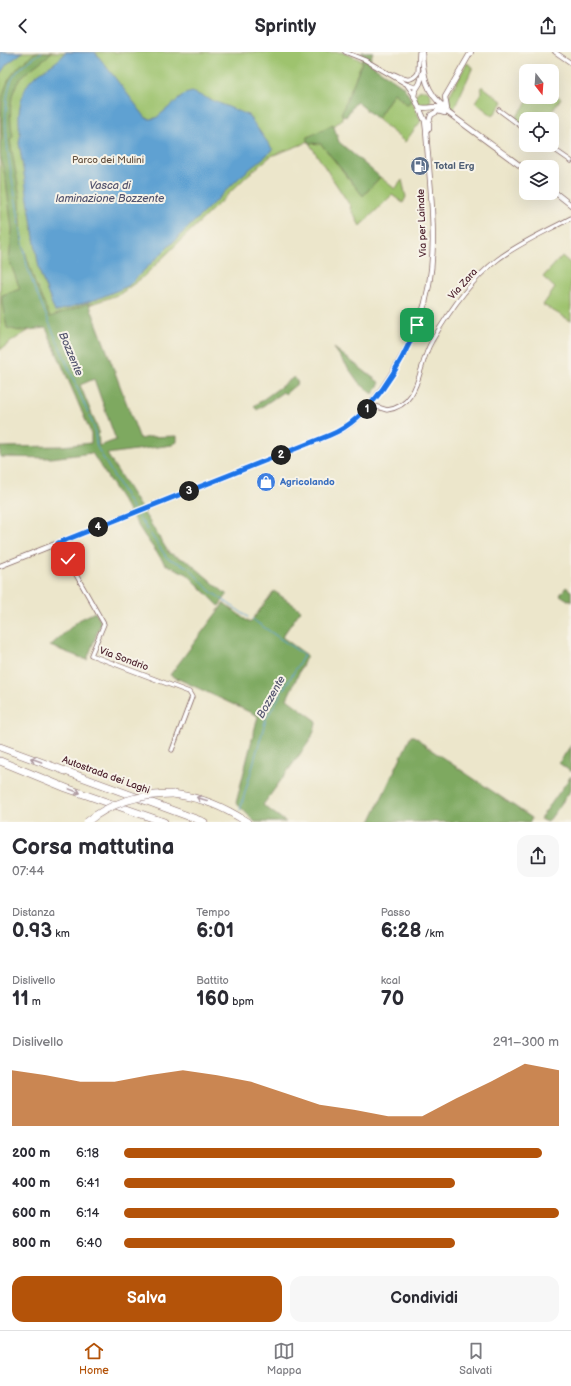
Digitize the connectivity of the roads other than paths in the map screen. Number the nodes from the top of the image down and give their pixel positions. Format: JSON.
{"nodes":[{"id":1,"x":345,"y":52,"type":"edge"},
{"id":2,"x":420,"y":52,"type":"edge"},
{"id":3,"x":471,"y":52,"type":"edge"},
{"id":4,"x":555,"y":52,"type":"edge"},
{"id":5,"x":571,"y":63,"type":"edge"},
{"id":6,"x":388,"y":72,"type":"junction"},
{"id":7,"x":423,"y":72,"type":"junction"},
{"id":8,"x":406,"y":84,"type":"junction"},
{"id":9,"x":417,"y":88,"type":"junction"},
{"id":10,"x":414,"y":95,"type":"junction"},
{"id":11,"x":432,"y":95,"type":"junction"},
{"id":12,"x":445,"y":99,"type":"junction"},
{"id":13,"x":440,"y":106,"type":"junction"},
{"id":14,"x":419,"y":107,"type":"junction"},
{"id":15,"x":430,"y":107,"type":"junction"},
{"id":16,"x":499,"y":110,"type":"dead end"},
{"id":17,"x":449,"y":111,"type":"junction"},
{"id":18,"x":425,"y":121,"type":"junction"},
{"id":19,"x":467,"y":125,"type":"junction"},
{"id":20,"x":519,"y":125,"type":"edge"},
{"id":21,"x":559,"y":152,"type":"edge"},
{"id":22,"x":571,"y":160,"type":"edge"},
{"id":23,"x":428,"y":161,"type":"junction"},
{"id":24,"x":519,"y":165,"type":"edge"},
{"id":25,"x":559,"y":196,"type":"edge"},
{"id":26,"x":571,"y":205,"type":"edge"},
{"id":27,"x":571,"y":218,"type":"edge"},
{"id":28,"x":371,"y":405,"type":"junction"},
{"id":29,"x":58,"y":543,"type":"junction"},
{"id":30,"x":0,"y":566,"type":"edge"},
{"id":31,"x":0,"y":747,"type":"edge"},
{"id":32,"x":172,"y":750,"type":"dead end"},
{"id":33,"x":0,"y":761,"type":"edge"},
{"id":34,"x":87,"y":822,"type":"edge"},
{"id":35,"x":164,"y":822,"type":"edge"},
{"id":36,"x":204,"y":822,"type":"edge"},
{"id":37,"x":247,"y":822,"type":"edge"}],
"edges":[{"from":1,"to":6,"type":"street"},
{"from":2,"to":6,"type":"street"},
{"from":2,"to":7,"type":"street"},
{"from":3,"to":12,"type":"street"},
{"from":4,"to":5,"type":"street"},
{"from":6,"to":8,"type":"street"},
{"from":7,"to":9,"type":"street"},
{"from":7,"to":11,"type":"street"},
{"from":8,"to":9,"type":"street"},
{"from":8,"to":10,"type":"street"},
{"from":9,"to":10,"type":"street"},
{"from":9,"to":11,"type":"street"},
{"from":10,"to":14,"type":"street"},
{"from":11,"to":12,"type":"street"},
{"from":11,"to":13,"type":"street"},
{"from":11,"to":15,"type":"street"},
{"from":12,"to":13,"type":"street"},
{"from":12,"to":17,"type":"street"},
{"from":13,"to":15,"type":"street"},
{"from":13,"to":17,"type":"street"},
{"from":14,"to":15,"type":"street"},
{"from":14,"to":18,"type":"street","name":"Via per Lainate"},
{"from":15,"to":18,"type":"street","name":"Via per Lainate"},
{"from":16,"to":20,"type":"street"},
{"from":17,"to":19,"type":"street"},
{"from":18,"to":23,"type":"street","name":"Via per Lainate"},
{"from":19,"to":23,"type":"street"},
{"from":19,"to":24,"type":"street"},
{"from":21,"to":22,"type":"street"},
{"from":23,"to":28,"type":"street","name":"Via per Lainate"},
{"from":25,"to":26,"type":"street"},
{"from":27,"to":28,"type":"street","name":"Via Zara"},
{"from":28,"to":29,"type":"street","name":"Via per Lainate"},
{"from":29,"to":30,"type":"street","name":"Via per Lainate"},
{"from":29,"to":32,"type":"street","name":"Via Sondrio"},
{"from":36,"to":31,"type":"highway","name":"Autostrada dei Laghi","one_way":true},
{"from":33,"to":35,"type":"highway","one_way":true},
{"from":37,"to":34,"type":"highway","one_way":true,"bridge":true}]}
